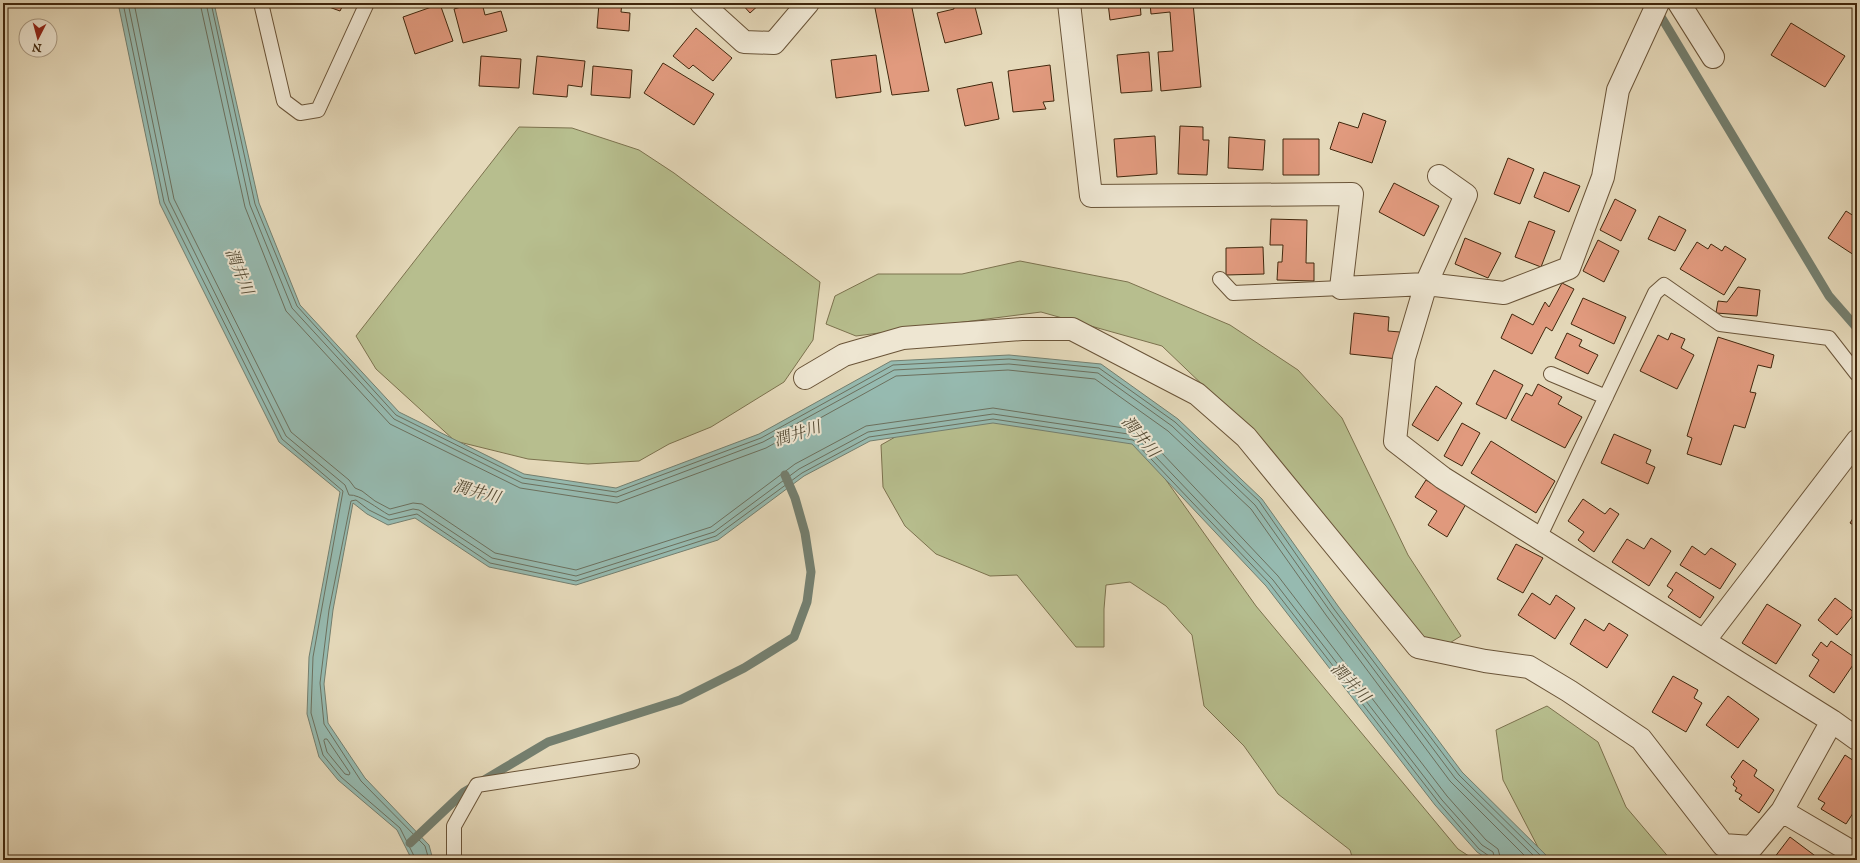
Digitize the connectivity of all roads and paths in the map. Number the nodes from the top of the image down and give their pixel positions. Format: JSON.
{"nodes":[{"id":1,"x":261,"y":3,"type":"edge"},
{"id":2,"x":367,"y":3,"type":"edge"},
{"id":3,"x":701,"y":3,"type":"edge"},
{"id":4,"x":808,"y":3,"type":"edge"},
{"id":5,"x":1069,"y":3,"type":"edge"},
{"id":6,"x":1658,"y":3,"type":"edge"},
{"id":7,"x":1679,"y":3,"type":"edge"},
{"id":8,"x":1713,"y":57,"type":"dead end"},
{"id":9,"x":1439,"y":176,"type":"dead end"},
{"id":10,"x":1220,"y":279,"type":"dead end"},
{"id":11,"x":1426,"y":284,"type":"junction"},
{"id":12,"x":1341,"y":288,"type":"junction"},
{"id":13,"x":1551,"y":374,"type":"dead end"},
{"id":14,"x":1857,"y":374,"type":"edge"},
{"id":15,"x":805,"y":378,"type":"dead end"},
{"id":16,"x":1606,"y":397,"type":"junction"},
{"id":17,"x":1857,"y":441,"type":"edge"},
{"id":18,"x":1539,"y":538,"type":"junction"},
{"id":19,"x":1704,"y":641,"type":"junction"},
{"id":20,"x":1832,"y":721,"type":"junction"},
{"id":21,"x":1857,"y":739,"type":"edge"},
{"id":22,"x":632,"y":761,"type":"dead end"},
{"id":23,"x":1782,"y":811,"type":"junction"},
{"id":24,"x":1857,"y":855,"type":"edge"},
{"id":25,"x":454,"y":860,"type":"edge"}],
"edges":[{"from":1,"to":2,"type":"lane"},
{"from":3,"to":4,"type":"street"},
{"from":5,"to":12,"type":"street"},
{"from":6,"to":11,"type":"street"},
{"from":7,"to":8,"type":"street"},
{"from":9,"to":11,"type":"street"},
{"from":10,"to":12,"type":"lane"},
{"from":11,"to":12,"type":"street"},
{"from":11,"to":18,"type":"street"},
{"from":13,"to":16,"type":"lane"},
{"from":14,"to":16,"type":"lane"},
{"from":15,"to":23,"type":"street"},
{"from":16,"to":18,"type":"lane"},
{"from":17,"to":19,"type":"street"},
{"from":18,"to":19,"type":"street"},
{"from":19,"to":20,"type":"street"},
{"from":20,"to":21,"type":"street"},
{"from":20,"to":23,"type":"street"},
{"from":22,"to":25,"type":"lane"},
{"from":23,"to":24,"type":"street"}]}
